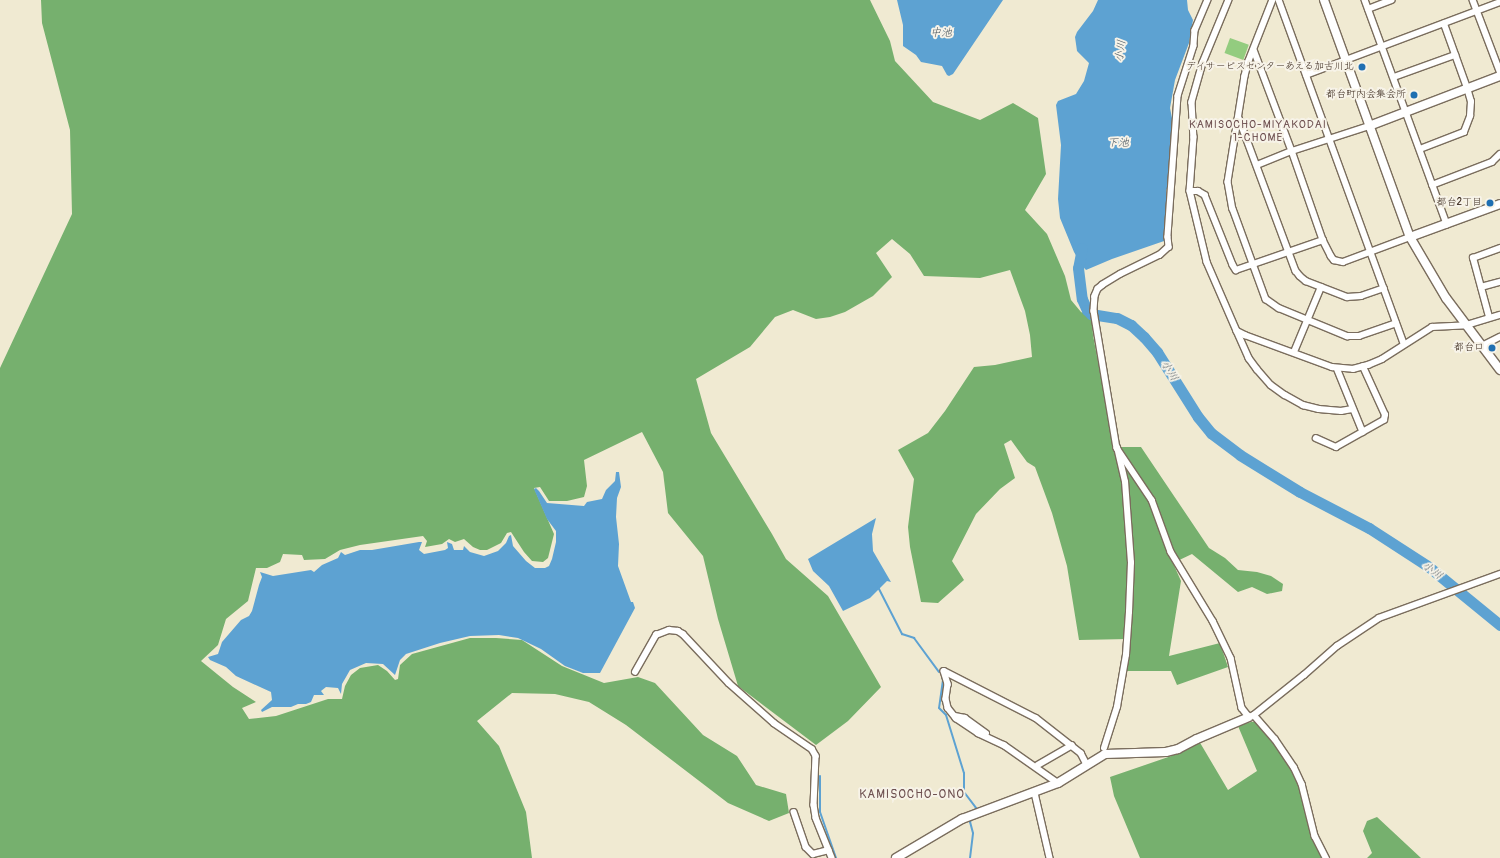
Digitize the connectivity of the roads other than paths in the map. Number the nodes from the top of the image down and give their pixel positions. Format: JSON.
{"nodes":[{"id":1,"x":1208,"y":0,"type":"edge"},
{"id":2,"x":1229,"y":0,"type":"edge"},
{"id":3,"x":1272,"y":0,"type":"edge"},
{"id":4,"x":1279,"y":0,"type":"edge"},
{"id":5,"x":1324,"y":0,"type":"edge"},
{"id":6,"x":1365,"y":0,"type":"edge"},
{"id":7,"x":1391,"y":0,"type":"edge"},
{"id":8,"x":1473,"y":0,"type":"edge"},
{"id":9,"x":1500,"y":2,"type":"edge"},
{"id":10,"x":1368,"y":9,"type":"junction"},
{"id":11,"x":1478,"y":12,"type":"junction"},
{"id":12,"x":1444,"y":24,"type":"junction"},
{"id":13,"x":1383,"y":46,"type":"junction"},
{"id":14,"x":1254,"y":50,"type":"junction"},
{"id":15,"x":1455,"y":55,"type":"junction"},
{"id":16,"x":1344,"y":59,"type":"junction"},
{"id":17,"x":1500,"y":71,"type":"edge"},
{"id":18,"x":1306,"y":75,"type":"junction"},
{"id":19,"x":1500,"y":76,"type":"edge"},
{"id":20,"x":1394,"y":77,"type":"junction"},
{"id":21,"x":1468,"y":88,"type":"junction"},
{"id":22,"x":1406,"y":112,"type":"junction"},
{"id":23,"x":1239,"y":117,"type":"junction"},
{"id":24,"x":1368,"y":126,"type":"junction"},
{"id":25,"x":1330,"y":138,"type":"junction"},
{"id":26,"x":1420,"y":150,"type":"junction"},
{"id":27,"x":1292,"y":151,"type":"junction"},
{"id":28,"x":1500,"y":154,"type":"edge"},
{"id":29,"x":1257,"y":165,"type":"junction"},
{"id":30,"x":1432,"y":185,"type":"junction"},
{"id":31,"x":1190,"y":192,"type":"junction"},
{"id":32,"x":1500,"y":204,"type":"edge"},
{"id":33,"x":1448,"y":224,"type":"junction"},
{"id":34,"x":1410,"y":237,"type":"junction"},
{"id":35,"x":1323,"y":240,"type":"junction"},
{"id":36,"x":1500,"y":248,"type":"edge"},
{"id":37,"x":1289,"y":252,"type":"junction"},
{"id":38,"x":1371,"y":252,"type":"junction"},
{"id":39,"x":1254,"y":264,"type":"junction"},
{"id":40,"x":1500,"y":282,"type":"edge"},
{"id":41,"x":1321,"y":287,"type":"junction"},
{"id":42,"x":1481,"y":287,"type":"junction"},
{"id":43,"x":1384,"y":288,"type":"junction"},
{"id":44,"x":1500,"y":315,"type":"edge"},
{"id":45,"x":1489,"y":317,"type":"junction"},
{"id":46,"x":1308,"y":320,"type":"junction"},
{"id":47,"x":1396,"y":323,"type":"junction"},
{"id":48,"x":1467,"y":325,"type":"junction"},
{"id":49,"x":1237,"y":331,"type":"junction"},
{"id":50,"x":1500,"y":337,"type":"edge"},
{"id":51,"x":1404,"y":344,"type":"junction"},
{"id":52,"x":1482,"y":346,"type":"junction"},
{"id":53,"x":1294,"y":352,"type":"junction"},
{"id":54,"x":1363,"y":367,"type":"junction"},
{"id":55,"x":1337,"y":368,"type":"junction"},
{"id":56,"x":1500,"y":370,"type":"edge"},
{"id":57,"x":1352,"y":409,"type":"junction"},
{"id":58,"x":1363,"y":432,"type":"junction"},
{"id":59,"x":1316,"y":438,"type":"dead end"},
{"id":60,"x":1117,"y":448,"type":"junction"},
{"id":61,"x":1500,"y":574,"type":"edge"},
{"id":62,"x":635,"y":672,"type":"dead end"},
{"id":63,"x":953,"y":715,"type":"junction"},
{"id":64,"x":1251,"y":716,"type":"junction"},
{"id":65,"x":1072,"y":745,"type":"junction"},
{"id":66,"x":1104,"y":748,"type":"dead end"},
{"id":67,"x":1038,"y":765,"type":"junction"},
{"id":68,"x":1087,"y":765,"type":"junction"},
{"id":69,"x":1055,"y":781,"type":"junction"},
{"id":70,"x":1035,"y":793,"type":"junction"},
{"id":71,"x":794,"y":812,"type":"dead end"},
{"id":72,"x":828,"y":850,"type":"junction"},
{"id":73,"x":832,"y":858,"type":"edge"},
{"id":74,"x":896,"y":858,"type":"edge"},
{"id":75,"x":1050,"y":858,"type":"edge"},
{"id":76,"x":1326,"y":858,"type":"edge"}],
"edges":[{"from":1,"to":60,"type":"street"},
{"from":2,"to":31,"type":"street"},
{"from":3,"to":14,"type":"street"},
{"from":4,"to":18,"type":"street"},
{"from":5,"to":16,"type":"street"},
{"from":6,"to":10,"type":"street"},
{"from":7,"to":10,"type":"street"},
{"from":8,"to":11,"type":"street"},
{"from":9,"to":11,"type":"street"},
{"from":10,"to":13,"type":"street"},
{"from":11,"to":12,"type":"street"},
{"from":11,"to":17,"type":"street"},
{"from":12,"to":13,"type":"street"},
{"from":12,"to":15,"type":"street"},
{"from":13,"to":16,"type":"street"},
{"from":13,"to":20,"type":"street"},
{"from":14,"to":23,"type":"street"},
{"from":14,"to":27,"type":"street"},
{"from":15,"to":20,"type":"street"},
{"from":15,"to":21,"type":"street"},
{"from":16,"to":18,"type":"street"},
{"from":16,"to":24,"type":"street"},
{"from":18,"to":25,"type":"street"},
{"from":19,"to":21,"type":"street"},
{"from":20,"to":22,"type":"street"},
{"from":21,"to":22,"type":"street"},
{"from":21,"to":26,"type":"street"},
{"from":22,"to":24,"type":"street"},
{"from":22,"to":26,"type":"street"},
{"from":23,"to":29,"type":"street"},
{"from":23,"to":39,"type":"street"},
{"from":24,"to":25,"type":"street"},
{"from":24,"to":34,"type":"street"},
{"from":25,"to":27,"type":"street"},
{"from":25,"to":38,"type":"street"},
{"from":26,"to":30,"type":"street"},
{"from":27,"to":29,"type":"street"},
{"from":27,"to":35,"type":"street"},
{"from":28,"to":30,"type":"street"},
{"from":29,"to":37,"type":"street"},
{"from":30,"to":33,"type":"street"},
{"from":31,"to":39,"type":"street"},
{"from":31,"to":49,"type":"street"},
{"from":32,"to":33,"type":"street"},
{"from":33,"to":34,"type":"street"},
{"from":34,"to":38,"type":"street"},
{"from":34,"to":48,"type":"street"},
{"from":35,"to":37,"type":"street"},
{"from":35,"to":38,"type":"street"},
{"from":36,"to":42,"type":"street"},
{"from":37,"to":39,"type":"street"},
{"from":37,"to":41,"type":"street"},
{"from":38,"to":43,"type":"street"},
{"from":39,"to":46,"type":"street"},
{"from":40,"to":42,"type":"street"},
{"from":41,"to":43,"type":"street"},
{"from":41,"to":46,"type":"street"},
{"from":42,"to":45,"type":"street"},
{"from":43,"to":47,"type":"street"},
{"from":44,"to":45,"type":"street"},
{"from":45,"to":48,"type":"street"},
{"from":46,"to":47,"type":"street"},
{"from":46,"to":53,"type":"street"},
{"from":47,"to":51,"type":"street"},
{"from":48,"to":51,"type":"street"},
{"from":48,"to":52,"type":"street"},
{"from":49,"to":53,"type":"street"},
{"from":49,"to":57,"type":"street"},
{"from":50,"to":52,"type":"street"},
{"from":51,"to":54,"type":"street"},
{"from":52,"to":56,"type":"street"},
{"from":53,"to":55,"type":"street"},
{"from":54,"to":55,"type":"street"},
{"from":54,"to":58,"type":"street"},
{"from":55,"to":57,"type":"street"},
{"from":57,"to":58,"type":"street"},
{"from":58,"to":59,"type":"street"},
{"from":60,"to":64,"type":"street"},
{"from":60,"to":66,"type":"street"},
{"from":61,"to":64,"type":"street"},
{"from":62,"to":72,"type":"street"},
{"from":63,"to":65,"type":"street"},
{"from":63,"to":67,"type":"street"},
{"from":63,"to":69,"type":"street"},
{"from":64,"to":68,"type":"street"},
{"from":64,"to":76,"type":"street"},
{"from":65,"to":67,"type":"street"},
{"from":65,"to":68,"type":"street"},
{"from":67,"to":69,"type":"street"},
{"from":68,"to":69,"type":"street"},
{"from":69,"to":70,"type":"street"},
{"from":70,"to":74,"type":"street"},
{"from":70,"to":75,"type":"street"},
{"from":71,"to":72,"type":"street"},
{"from":72,"to":73,"type":"street"}]}
